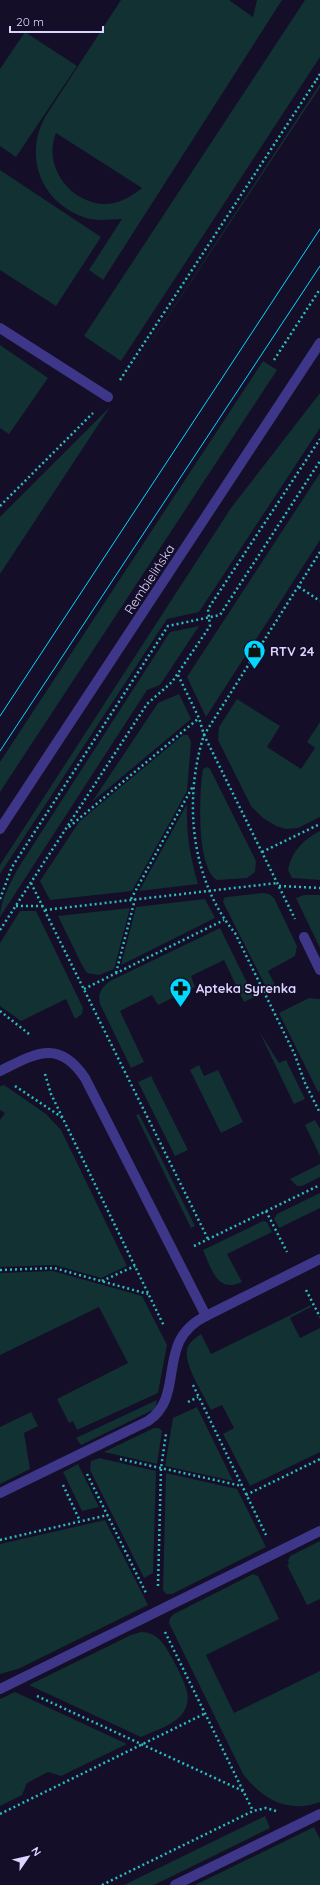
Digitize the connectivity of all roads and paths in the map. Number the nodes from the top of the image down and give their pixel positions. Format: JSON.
{"nodes":[{"id":1,"x":320,"y":74,"type":"edge"},
{"id":2,"x":318,"y":79,"type":"edge"},
{"id":3,"x":320,"y":289,"type":"edge"},
{"id":4,"x":0,"y":328,"type":"edge"},
{"id":5,"x":320,"y":343,"type":"edge"},
{"id":6,"x":274,"y":360,"type":"dead end"},
{"id":7,"x":108,"y":397,"type":"junction"},
{"id":8,"x":320,"y":439,"type":"edge"},
{"id":9,"x":320,"y":462,"type":"edge"},
{"id":10,"x":0,"y":506,"type":"edge"},
{"id":11,"x":320,"y":552,"type":"edge"},
{"id":12,"x":299,"y":587,"type":"junction"},
{"id":13,"x":320,"y":600,"type":"edge"},
{"id":14,"x":208,"y":617,"type":"junction"},
{"id":15,"x":178,"y":675,"type":"junction"},
{"id":16,"x":199,"y":718,"type":"junction"},
{"id":17,"x":204,"y":735,"type":"junction"},
{"id":18,"x":194,"y":785,"type":"junction"},
{"id":19,"x":320,"y":824,"type":"edge"},
{"id":20,"x":0,"y":828,"type":"edge"},
{"id":21,"x":66,"y":828,"type":"junction"},
{"id":22,"x":262,"y":852,"type":"junction"},
{"id":23,"x":31,"y":882,"type":"junction"},
{"id":24,"x":278,"y":884,"type":"junction"},
{"id":25,"x":320,"y":888,"type":"edge"},
{"id":26,"x":209,"y":891,"type":"junction"},
{"id":27,"x":0,"y":899,"type":"edge"},
{"id":28,"x":135,"y":899,"type":"junction"},
{"id":29,"x":131,"y":900,"type":"junction"},
{"id":30,"x":16,"y":906,"type":"junction"},
{"id":31,"x":43,"y":906,"type":"junction"},
{"id":32,"x":45,"y":910,"type":"junction"},
{"id":33,"x":224,"y":920,"type":"junction"},
{"id":34,"x":0,"y":930,"type":"edge"},
{"id":35,"x":304,"y":937,"type":"joint"},
{"id":36,"x":320,"y":970,"type":"edge"},
{"id":37,"x":116,"y":973,"type":"junction"},
{"id":38,"x":84,"y":989,"type":"junction"},
{"id":39,"x":0,"y":1011,"type":"edge"},
{"id":40,"x":52,"y":1052,"type":"junction"},
{"id":41,"x":38,"y":1054,"type":"junction"},
{"id":42,"x":0,"y":1071,"type":"edge"},
{"id":43,"x":13,"y":1085,"type":"dead end"},
{"id":44,"x":320,"y":1113,"type":"edge"},
{"id":45,"x":64,"y":1119,"type":"junction"},
{"id":46,"x":320,"y":1185,"type":"edge"},
{"id":47,"x":208,"y":1239,"type":"junction"},
{"id":48,"x":175,"y":1255,"type":"junction"},
{"id":49,"x":320,"y":1259,"type":"edge"},
{"id":50,"x":135,"y":1266,"type":"junction"},
{"id":51,"x":0,"y":1270,"type":"edge"},
{"id":52,"x":101,"y":1281,"type":"junction"},
{"id":53,"x":148,"y":1294,"type":"junction"},
{"id":54,"x":206,"y":1316,"type":"junction"},
{"id":55,"x":175,"y":1350,"type":"junction"},
{"id":56,"x":192,"y":1383,"type":"dead end"},
{"id":57,"x":166,"y":1398,"type":"junction"},
{"id":58,"x":86,"y":1451,"type":"junction"},
{"id":59,"x":320,"y":1459,"type":"edge"},
{"id":60,"x":54,"y":1467,"type":"junction"},
{"id":61,"x":161,"y":1468,"type":"junction"},
{"id":62,"x":242,"y":1487,"type":"junction"},
{"id":63,"x":0,"y":1493,"type":"edge"},
{"id":64,"x":246,"y":1494,"type":"junction"},
{"id":65,"x":108,"y":1515,"type":"dead end"},
{"id":66,"x":80,"y":1521,"type":"junction"},
{"id":67,"x":320,"y":1531,"type":"edge"},
{"id":68,"x":0,"y":1540,"type":"edge"},
{"id":69,"x":275,"y":1553,"type":"junction"},
{"id":70,"x":158,"y":1611,"type":"junction"},
{"id":71,"x":11,"y":1684,"type":"junction"},
{"id":72,"x":0,"y":1689,"type":"edge"},
{"id":73,"x":206,"y":1713,"type":"dead end"},
{"id":74,"x":142,"y":1744,"type":"junction"},
{"id":75,"x":244,"y":1791,"type":"dead end"},
{"id":76,"x":0,"y":1814,"type":"edge"},
{"id":77,"x":320,"y":1814,"type":"edge"},
{"id":78,"x":293,"y":1827,"type":"junction"},
{"id":79,"x":102,"y":1885,"type":"edge"},
{"id":80,"x":175,"y":1885,"type":"edge"}],
"edges":[{"from":1,"to":2,"type":"path"},
{"from":2,"to":7,"type":"path"},
{"from":3,"to":6,"type":"path"},
{"from":4,"to":7,"type":"street"},
{"from":5,"to":20,"type":"street","name":"Rembielińska"},
{"from":7,"to":10,"type":"path"},
{"from":8,"to":14,"type":"path"},
{"from":9,"to":14,"type":"path"},
{"from":11,"to":12,"type":"path"},
{"from":12,"to":13,"type":"path"},
{"from":12,"to":17,"type":"path"},
{"from":14,"to":15,"type":"path"},
{"from":14,"to":27,"type":"path"},
{"from":15,"to":16,"type":"path"},
{"from":15,"to":21,"type":"path"},
{"from":16,"to":17,"type":"path"},
{"from":16,"to":21,"type":"path"},
{"from":17,"to":18,"type":"path"},
{"from":17,"to":22,"type":"path"},
{"from":18,"to":26,"type":"path"},
{"from":18,"to":29,"type":"path"},
{"from":19,"to":22,"type":"path"},
{"from":21,"to":23,"type":"path"},
{"from":22,"to":24,"type":"path"},
{"from":23,"to":30,"type":"path"},
{"from":23,"to":31,"type":"path"},
{"from":24,"to":25,"type":"path"},
{"from":24,"to":26,"type":"path"},
{"from":24,"to":35,"type":"path"},
{"from":26,"to":28,"type":"path"},
{"from":26,"to":33,"type":"path"},
{"from":28,"to":29,"type":"path"},
{"from":28,"to":37,"type":"path"},
{"from":29,"to":32,"type":"path"},
{"from":30,"to":31,"type":"path"},
{"from":30,"to":34,"type":"path"},
{"from":31,"to":32,"type":"path"},
{"from":32,"to":38,"type":"path"},
{"from":33,"to":37,"type":"path"},
{"from":33,"to":44,"type":"path"},
{"from":35,"to":36,"type":"street"},
{"from":37,"to":38,"type":"path"},
{"from":38,"to":47,"type":"path"},
{"from":39,"to":40,"type":"path"},
{"from":40,"to":41,"type":"street"},
{"from":40,"to":48,"type":"street"},
{"from":41,"to":42,"type":"street"},
{"from":41,"to":45,"type":"path"},
{"from":43,"to":45,"type":"path"},
{"from":45,"to":50,"type":"path"},
{"from":46,"to":47,"type":"path"},
{"from":47,"to":48,"type":"path"},
{"from":48,"to":54,"type":"street"},
{"from":49,"to":54,"type":"street"},
{"from":50,"to":52,"type":"path"},
{"from":50,"to":53,"type":"path"},
{"from":51,"to":52,"type":"path"},
{"from":52,"to":53,"type":"path"},
{"from":53,"to":55,"type":"path"},
{"from":54,"to":55,"type":"street"},
{"from":55,"to":57,"type":"street"},
{"from":56,"to":62,"type":"path"},
{"from":57,"to":58,"type":"street"},
{"from":57,"to":61,"type":"path"},
{"from":58,"to":60,"type":"street"},
{"from":58,"to":61,"type":"path"},
{"from":59,"to":64,"type":"path"},
{"from":60,"to":63,"type":"street"},
{"from":60,"to":66,"type":"path"},
{"from":61,"to":62,"type":"path"},
{"from":61,"to":70,"type":"path"},
{"from":62,"to":64,"type":"path"},
{"from":64,"to":69,"type":"path"},
{"from":65,"to":66,"type":"path"},
{"from":66,"to":68,"type":"path"},
{"from":67,"to":69,"type":"street"},
{"from":69,"to":70,"type":"street"},
{"from":70,"to":71,"type":"street"},
{"from":71,"to":72,"type":"street"},
{"from":71,"to":74,"type":"path"},
{"from":73,"to":74,"type":"path"},
{"from":74,"to":75,"type":"path"},
{"from":74,"to":76,"type":"path"},
{"from":77,"to":78,"type":"street"},
{"from":78,"to":79,"type":"path"},
{"from":78,"to":80,"type":"street"}]}
